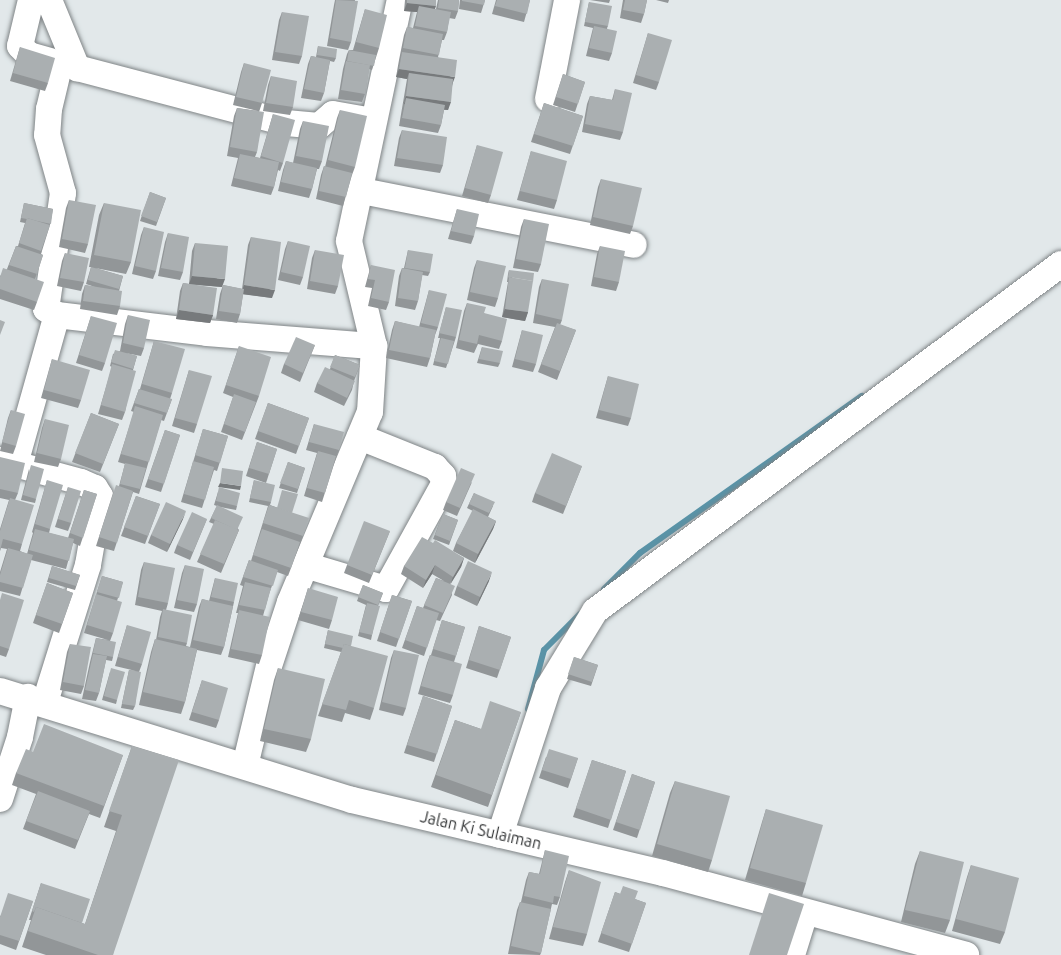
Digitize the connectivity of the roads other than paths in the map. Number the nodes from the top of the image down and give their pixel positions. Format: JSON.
{"nodes":[{"id":1,"x":31,"y":0,"type":"edge"},
{"id":2,"x":49,"y":0,"type":"edge"},
{"id":3,"x":400,"y":0,"type":"edge"},
{"id":4,"x":567,"y":0,"type":"edge"},
{"id":5,"x":68,"y":66,"type":"junction"},
{"id":6,"x":548,"y":99,"type":"dead end"},
{"id":7,"x":372,"y":121,"type":"junction"},
{"id":8,"x":357,"y":190,"type":"junction"},
{"id":9,"x":634,"y":245,"type":"dead end"},
{"id":10,"x":1061,"y":264,"type":"edge"},
{"id":11,"x":57,"y":315,"type":"junction"},
{"id":12,"x":374,"y":346,"type":"junction"},
{"id":13,"x":360,"y":437,"type":"junction"},
{"id":14,"x":8,"y":462,"type":"edge"},
{"id":15,"x":305,"y":566,"type":"junction"},
{"id":16,"x":0,"y":690,"type":"edge"},
{"id":17,"x":36,"y":699,"type":"junction"},
{"id":18,"x":244,"y":766,"type":"junction"},
{"id":19,"x":0,"y":799,"type":"edge"},
{"id":20,"x":500,"y":835,"type":"junction"},
{"id":21,"x":805,"y":913,"type":"junction"},
{"id":22,"x":885,"y":945,"type":"edge"},
{"id":23,"x":792,"y":955,"type":"edge"},
{"id":24,"x":966,"y":955,"type":"edge"}],
"edges":[{"from":1,"to":5,"type":"street"},
{"from":2,"to":5,"type":"street"},
{"from":3,"to":7,"type":"street"},
{"from":4,"to":6,"type":"street"},
{"from":5,"to":7,"type":"street"},
{"from":5,"to":11,"type":"street"},
{"from":7,"to":8,"type":"street"},
{"from":8,"to":9,"type":"street"},
{"from":8,"to":12,"type":"street"},
{"from":10,"to":20,"type":"street"},
{"from":11,"to":12,"type":"street"},
{"from":11,"to":14,"type":"street"},
{"from":12,"to":13,"type":"street"},
{"from":13,"to":15,"type":"street"},
{"from":13,"to":15,"type":"street"},
{"from":14,"to":17,"type":"street"},
{"from":15,"to":18,"type":"street"},
{"from":16,"to":17,"type":"street","name":"Jalan Ki Sulaiman"},
{"from":17,"to":18,"type":"street","name":"Jalan Ki Sulaiman"},
{"from":17,"to":19,"type":"street"},
{"from":18,"to":20,"type":"street","name":"Jalan Ki Sulaiman"},
{"from":20,"to":21,"type":"street","name":"Jalan Ki Sulaiman"},
{"from":21,"to":22,"type":"street","name":"Jalan Ki Sulaiman"},
{"from":21,"to":23,"type":"street"},
{"from":22,"to":24,"type":"street","name":"Jalan Ki Sulaiman"}]}
